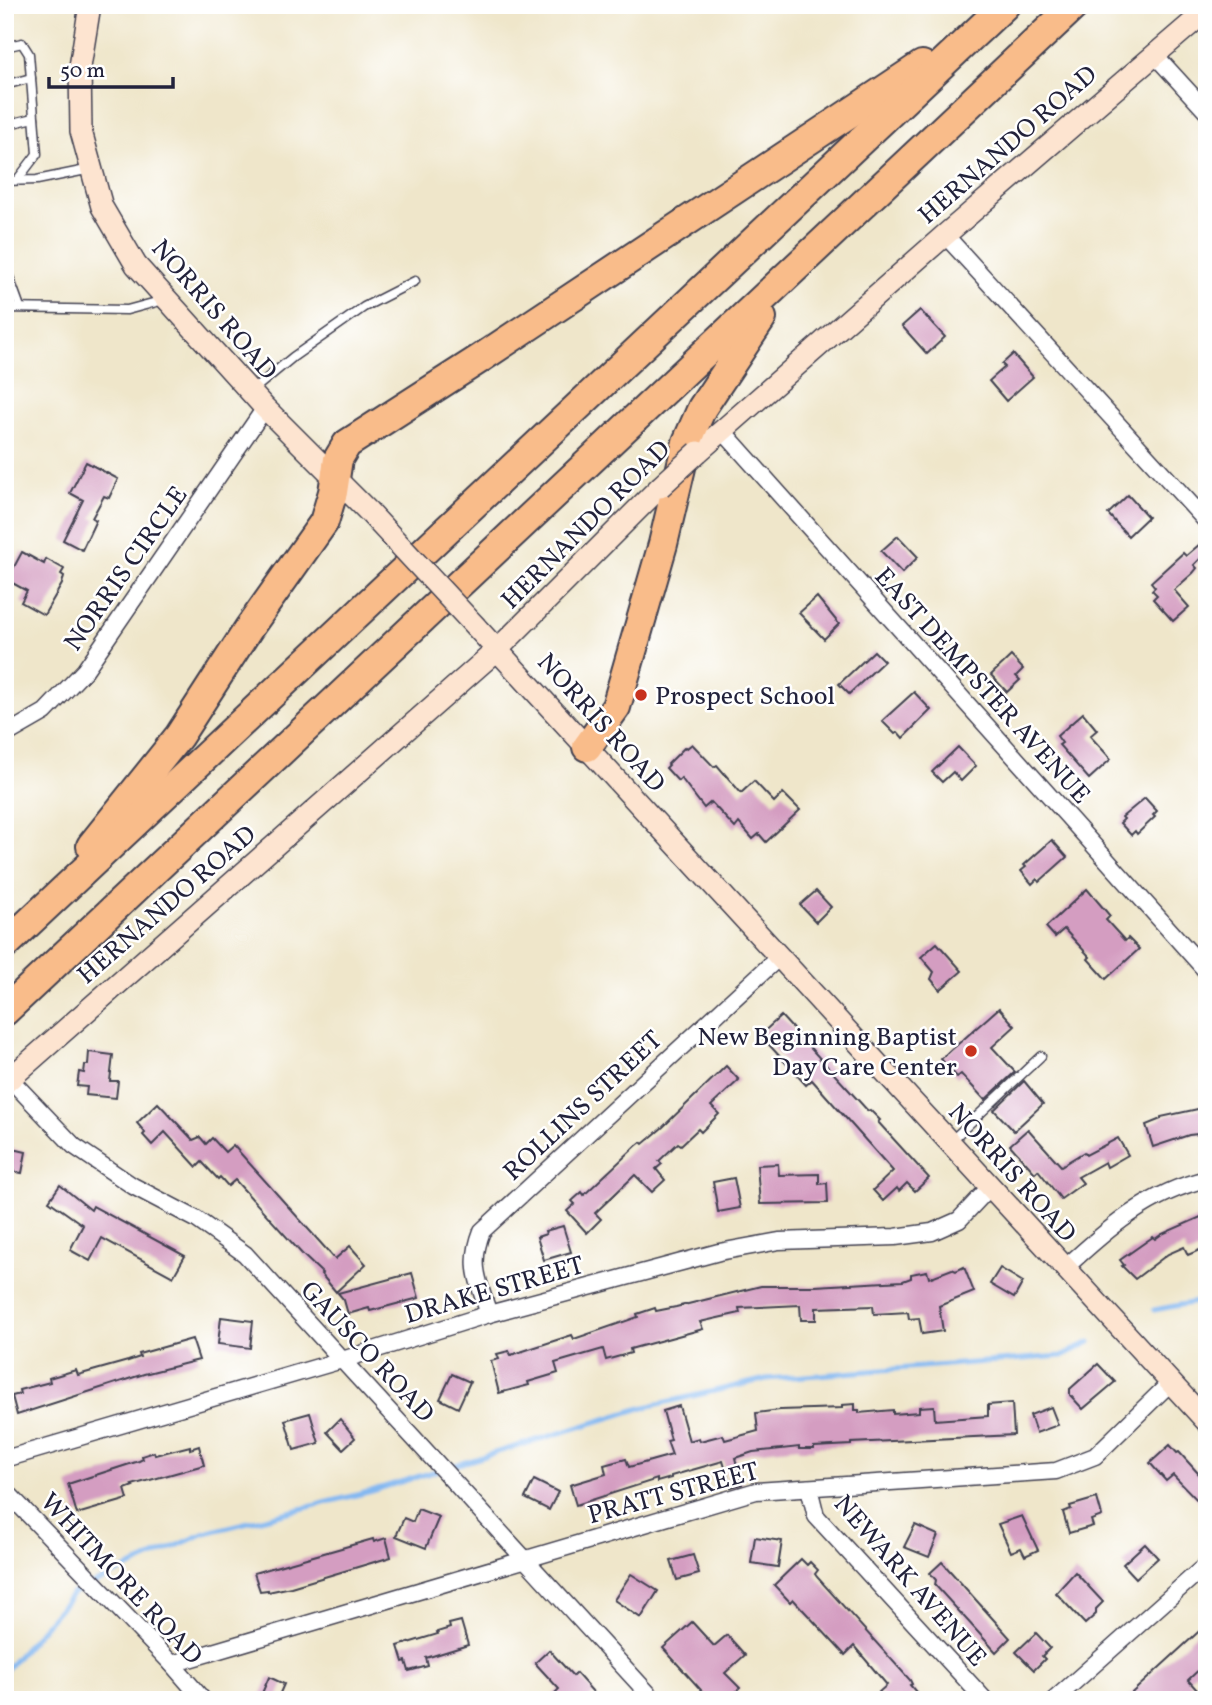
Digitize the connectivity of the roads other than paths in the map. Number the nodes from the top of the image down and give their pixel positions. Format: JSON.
{"nodes":[{"id":1,"x":90,"y":5,"type":"edge"},
{"id":2,"x":1075,"y":5,"type":"edge"},
{"id":3,"x":1207,"y":10,"type":"edge"},
{"id":4,"x":995,"y":14,"type":"edge"},
{"id":5,"x":5,"y":47,"type":"edge"},
{"id":6,"x":1154,"y":54,"type":"junction"},
{"id":7,"x":31,"y":78,"type":"junction"},
{"id":8,"x":5,"y":85,"type":"edge"},
{"id":9,"x":1207,"y":112,"type":"edge"},
{"id":10,"x":34,"y":118,"type":"junction"},
{"id":11,"x":5,"y":125,"type":"edge"},
{"id":12,"x":91,"y":169,"type":"junction"},
{"id":13,"x":18,"y":179,"type":"junction"},
{"id":14,"x":5,"y":181,"type":"edge"},
{"id":15,"x":945,"y":234,"type":"junction"},
{"id":16,"x":802,"y":263,"type":"junction"},
{"id":17,"x":5,"y":266,"type":"edge"},
{"id":18,"x":415,"y":281,"type":"dead end"},
{"id":19,"x":167,"y":300,"type":"junction"},
{"id":20,"x":20,"y":307,"type":"junction"},
{"id":21,"x":5,"y":308,"type":"edge"},
{"id":22,"x":250,"y":392,"type":"junction"},
{"id":23,"x":265,"y":408,"type":"junction"},
{"id":24,"x":722,"y":430,"type":"junction"},
{"id":25,"x":334,"y":477,"type":"junction"},
{"id":26,"x":1207,"y":522,"type":"edge"},
{"id":27,"x":498,"y":649,"type":"junction"},
{"id":28,"x":5,"y":735,"type":"edge"},
{"id":29,"x":587,"y":747,"type":"junction"},
{"id":30,"x":43,"y":910,"type":"junction"},
{"id":31,"x":5,"y":945,"type":"edge"},
{"id":32,"x":779,"y":957,"type":"junction"},
{"id":33,"x":1207,"y":972,"type":"edge"},
{"id":34,"x":5,"y":1011,"type":"edge"},
{"id":35,"x":1041,"y":1056,"type":"dead end"},
{"id":36,"x":8,"y":1081,"type":"edge"},
{"id":37,"x":949,"y":1143,"type":"junction"},
{"id":38,"x":1207,"y":1179,"type":"edge"},
{"id":39,"x":990,"y":1187,"type":"junction"},
{"id":40,"x":1064,"y":1269,"type":"junction"},
{"id":41,"x":489,"y":1314,"type":"junction"},
{"id":42,"x":342,"y":1360,"type":"junction"},
{"id":43,"x":1171,"y":1382,"type":"junction"},
{"id":44,"x":1207,"y":1422,"type":"edge"},
{"id":45,"x":5,"y":1459,"type":"edge"},
{"id":46,"x":809,"y":1488,"type":"junction"},
{"id":47,"x":5,"y":1490,"type":"edge"},
{"id":48,"x":525,"y":1558,"type":"junction"},
{"id":49,"x":1207,"y":1564,"type":"edge"},
{"id":50,"x":172,"y":1664,"type":"junction"},
{"id":51,"x":203,"y":1700,"type":"edge"},
{"id":52,"x":654,"y":1700,"type":"edge"},
{"id":53,"x":985,"y":1700,"type":"edge"},
{"id":54,"x":1054,"y":1700,"type":"edge"}],
"edges":[{"from":1,"to":12,"type":"main road","name":"NORRIS ROAD"},
{"from":2,"to":16,"type":"highway"},
{"from":3,"to":6,"type":"main road","name":"HERNANDO ROAD"},
{"from":4,"to":25,"type":"highway"},
{"from":4,"to":30,"type":"highway"},
{"from":5,"to":7,"type":"lane"},
{"from":6,"to":9,"type":"street"},
{"from":6,"to":15,"type":"main road","name":"HERNANDO ROAD"},
{"from":7,"to":8,"type":"lane"},
{"from":7,"to":10,"type":"lane"},
{"from":10,"to":11,"type":"lane"},
{"from":10,"to":13,"type":"lane"},
{"from":12,"to":13,"type":"lane"},
{"from":12,"to":19,"type":"main road","name":"NORRIS ROAD"},
{"from":13,"to":14,"type":"lane"},
{"from":15,"to":24,"type":"main road","name":"HERNANDO ROAD"},
{"from":15,"to":26,"type":"street"},
{"from":16,"to":29,"type":"highway"},
{"from":16,"to":34,"type":"highway"},
{"from":17,"to":20,"type":"lane"},
{"from":18,"to":22,"type":"lane"},
{"from":19,"to":20,"type":"lane"},
{"from":19,"to":22,"type":"main road","name":"NORRIS ROAD"},
{"from":20,"to":21,"type":"lane"},
{"from":22,"to":23,"type":"main road","name":"NORRIS ROAD"},
{"from":23,"to":25,"type":"main road","name":"NORRIS ROAD"},
{"from":23,"to":28,"type":"street","name":"NORRIS CIRCLE"},
{"from":24,"to":27,"type":"main road","name":"HERNANDO ROAD","bridge":true},
{"from":24,"to":33,"type":"street","name":"EAST DEMPSTER AVENUE"},
{"from":25,"to":27,"type":"main road","name":"NORRIS ROAD","bridge":true},
{"from":25,"to":30,"type":"highway"},
{"from":27,"to":29,"type":"main road","name":"NORRIS ROAD"},
{"from":27,"to":36,"type":"main road","name":"HERNANDO ROAD"},
{"from":29,"to":32,"type":"main road","name":"NORRIS ROAD"},
{"from":30,"to":31,"type":"highway"},
{"from":32,"to":37,"type":"main road","name":"NORRIS ROAD"},
{"from":32,"to":41,"type":"street","name":"ROLLINS STREET"},
{"from":35,"to":37,"type":"lane"},
{"from":36,"to":42,"type":"street","name":"GAUSCO ROAD"},
{"from":37,"to":39,"type":"main road","name":"NORRIS ROAD"},
{"from":38,"to":40,"type":"street"},
{"from":39,"to":40,"type":"main road","name":"NORRIS ROAD"},
{"from":39,"to":41,"type":"street","name":"DRAKE STREET"},
{"from":40,"to":43,"type":"main road","name":"NORRIS ROAD"},
{"from":41,"to":42,"type":"street","name":"DRAKE STREET"},
{"from":42,"to":45,"type":"street","name":"DRAKE STREET"},
{"from":42,"to":48,"type":"street","name":"GAUSCO ROAD"},
{"from":43,"to":44,"type":"main road","name":"NORRIS ROAD"},
{"from":43,"to":46,"type":"street","name":"PRATT STREET"},
{"from":46,"to":48,"type":"street","name":"PRATT STREET"},
{"from":46,"to":53,"type":"street","name":"NEWARK AVENUE"},
{"from":47,"to":50,"type":"street","name":"WHITMORE ROAD"},
{"from":48,"to":50,"type":"street","name":"PRATT STREET"},
{"from":48,"to":52,"type":"street","name":"GAUSCO ROAD"},
{"from":49,"to":54,"type":"street"},
{"from":50,"to":51,"type":"street","name":"WHITMORE ROAD"}]}
